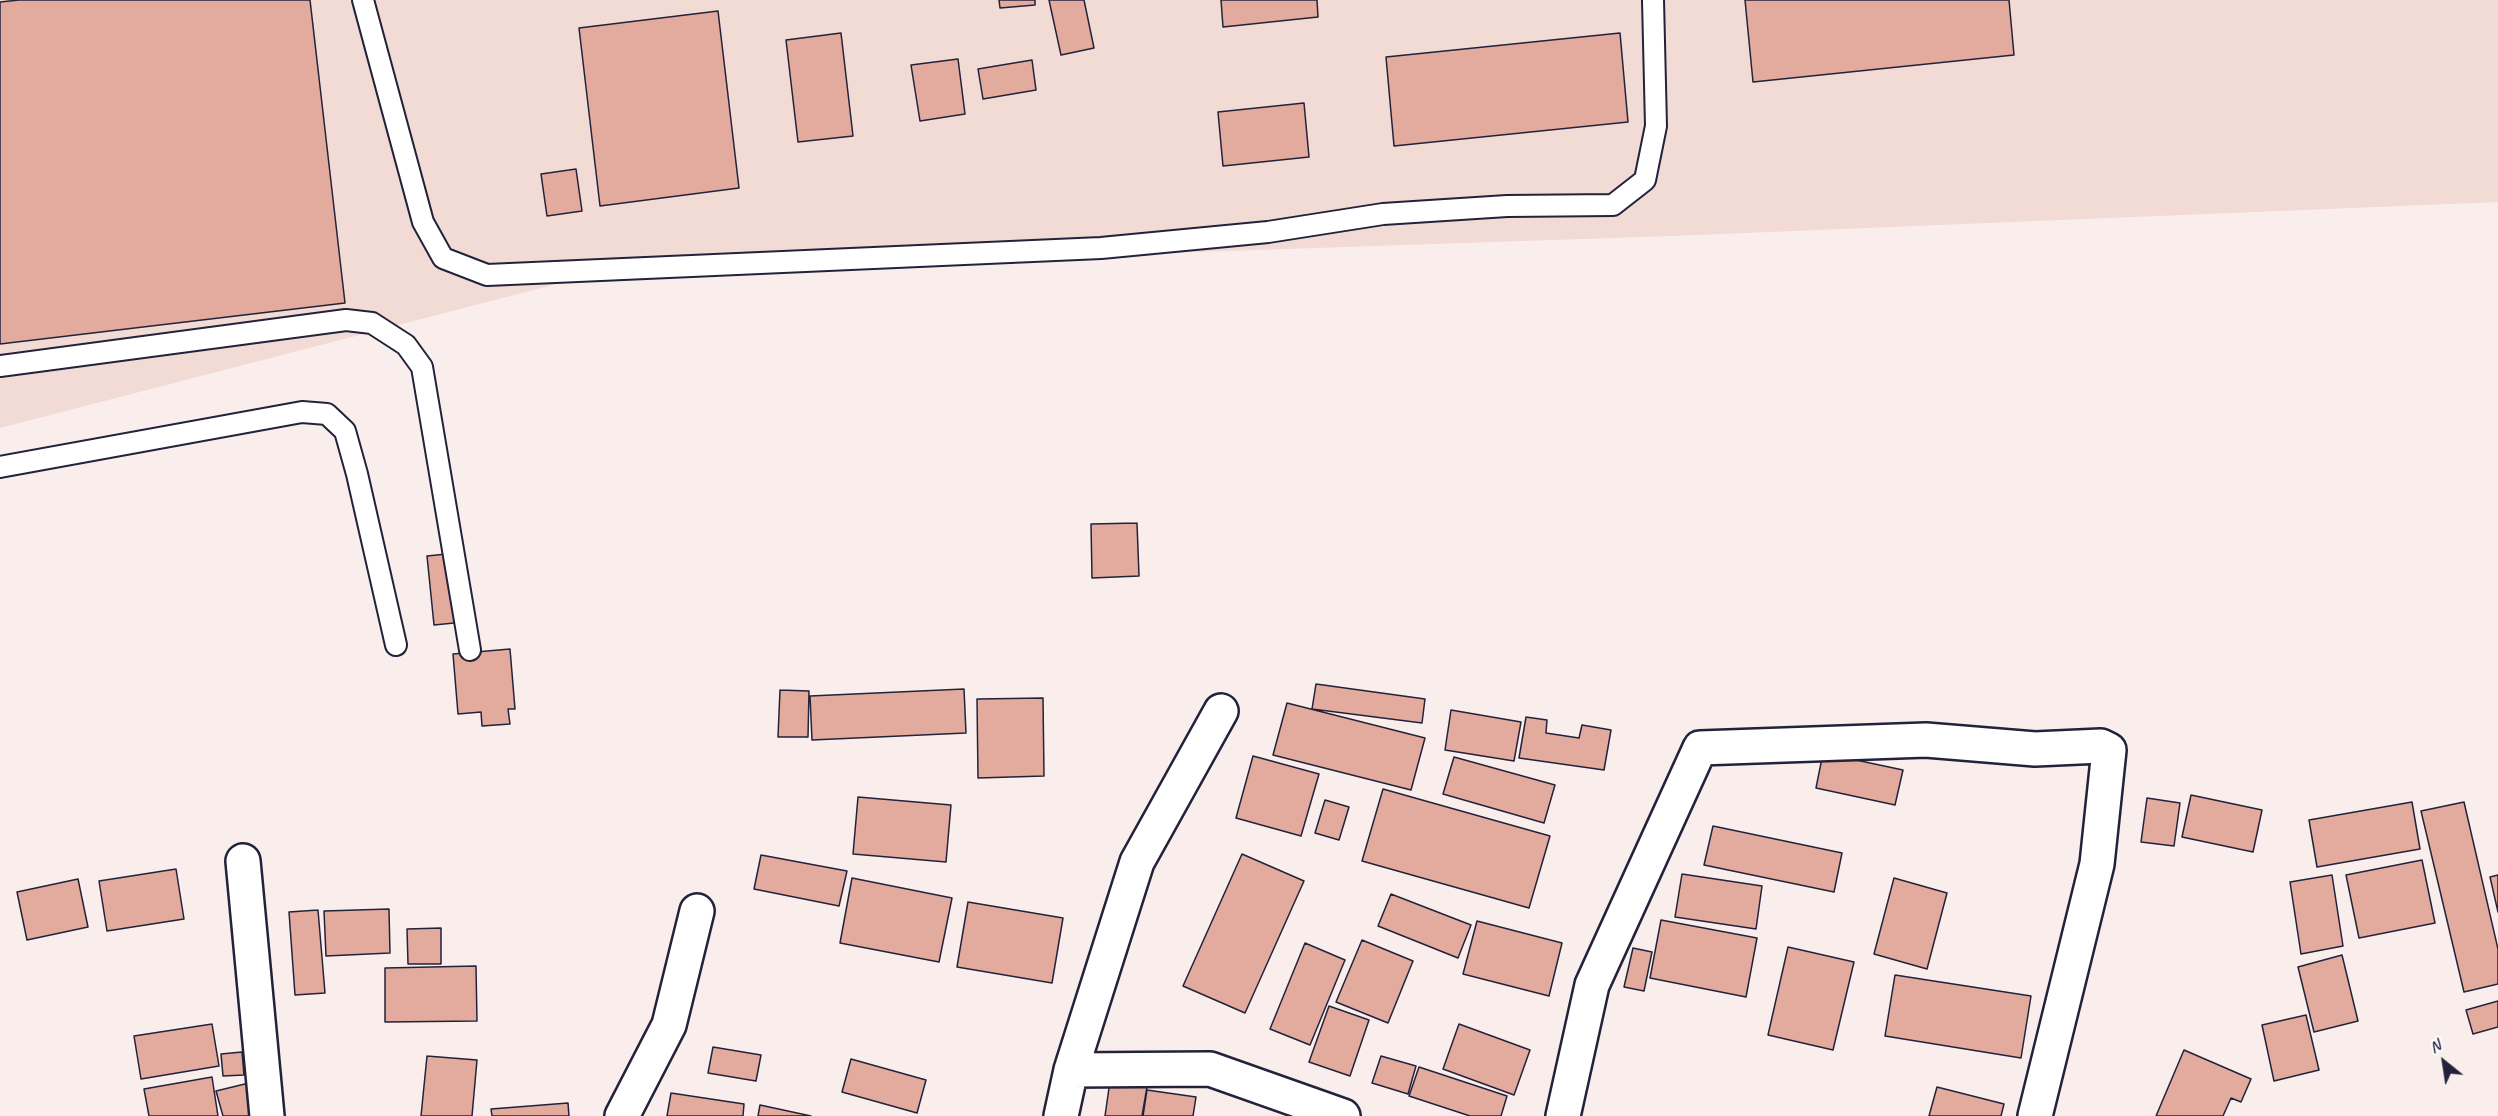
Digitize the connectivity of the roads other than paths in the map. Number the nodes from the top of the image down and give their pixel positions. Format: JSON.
{"nodes":[{"id":1,"x":363,"y":0,"type":"edge"},
{"id":2,"x":1653,"y":0,"type":"edge"},
{"id":3,"x":0,"y":366,"type":"edge"},
{"id":4,"x":0,"y":467,"type":"edge"},
{"id":5,"x":396,"y":645,"type":"dead end"},
{"id":6,"x":470,"y":650,"type":"dead end"},
{"id":7,"x":1221,"y":711,"type":"dead end"},
{"id":8,"x":243,"y":861,"type":"dead end"},
{"id":9,"x":697,"y":911,"type":"dead end"},
{"id":10,"x":1071,"y":1070,"type":"junction"},
{"id":11,"x":267,"y":1116,"type":"edge"},
{"id":12,"x":622,"y":1116,"type":"edge"},
{"id":13,"x":1061,"y":1116,"type":"edge"},
{"id":14,"x":1343,"y":1116,"type":"edge"},
{"id":15,"x":1563,"y":1116,"type":"edge"},
{"id":16,"x":2035,"y":1116,"type":"edge"}],
"edges":[{"from":1,"to":2,"type":"lane"},
{"from":3,"to":6,"type":"lane"},
{"from":4,"to":5,"type":"lane"},
{"from":7,"to":10,"type":"street"},
{"from":8,"to":11,"type":"street"},
{"from":9,"to":12,"type":"street"},
{"from":10,"to":13,"type":"street"},
{"from":10,"to":14,"type":"street"},
{"from":15,"to":16,"type":"street"}]}
